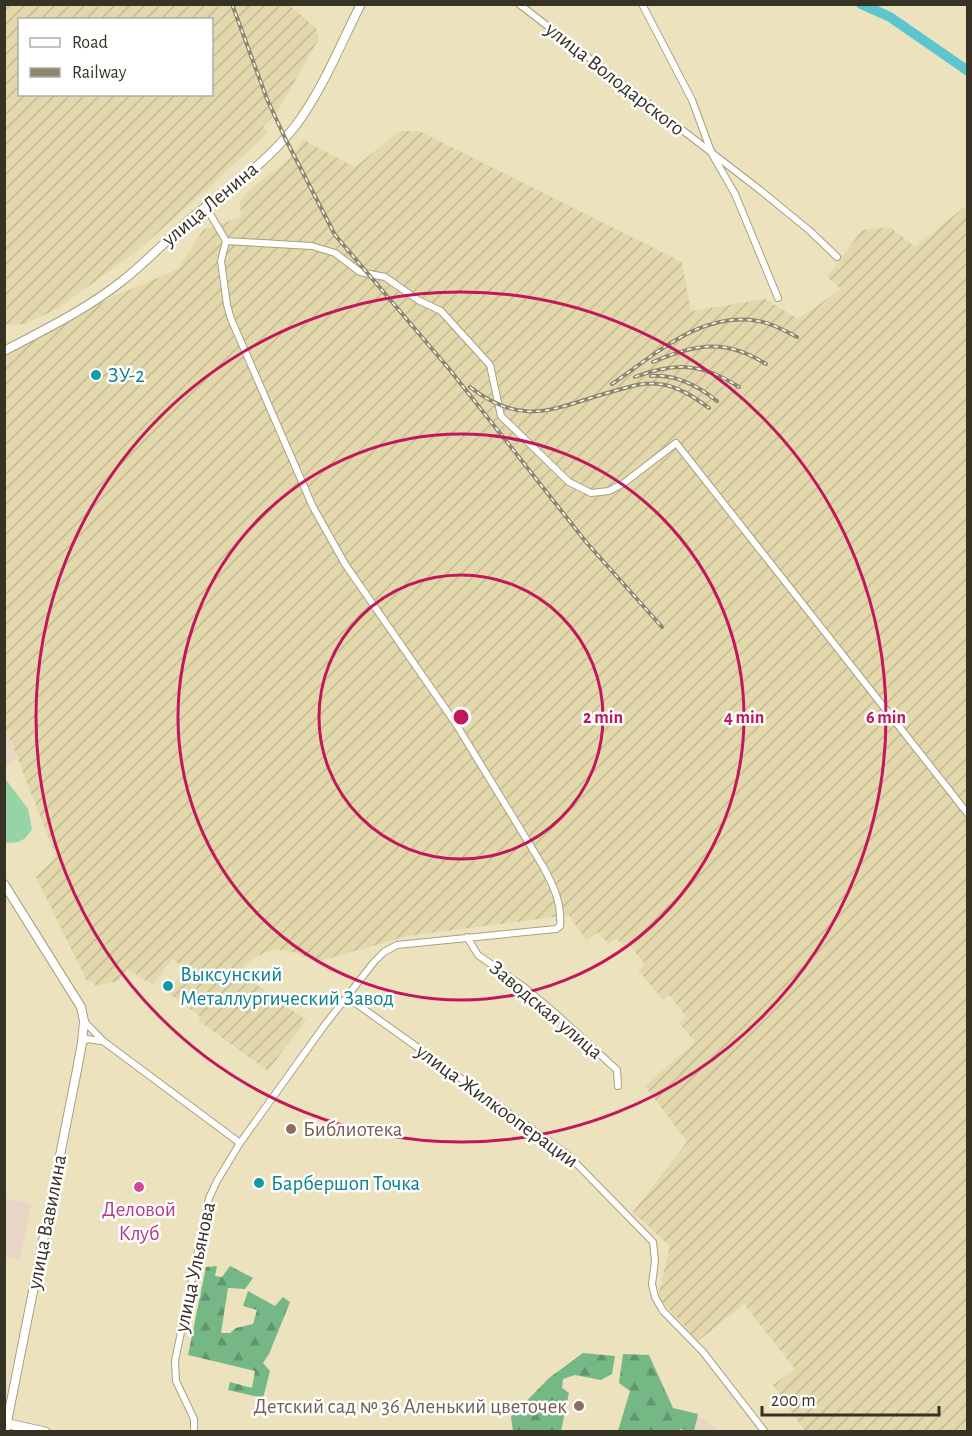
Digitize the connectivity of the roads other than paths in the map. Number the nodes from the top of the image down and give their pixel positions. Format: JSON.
{"nodes":[{"id":1,"x":361,"y":4,"type":"edge"},
{"id":2,"x":519,"y":4,"type":"edge"},
{"id":3,"x":642,"y":4,"type":"edge"},
{"id":4,"x":712,"y":154,"type":"junction"},
{"id":5,"x":206,"y":207,"type":"junction"},
{"id":6,"x":226,"y":241,"type":"junction"},
{"id":7,"x":837,"y":257,"type":"dead end"},
{"id":8,"x":778,"y":298,"type":"dead end"},
{"id":9,"x":4,"y":351,"type":"edge"},
{"id":10,"x":968,"y":814,"type":"edge"},
{"id":11,"x":4,"y":884,"type":"edge"},
{"id":12,"x":466,"y":937,"type":"junction"},
{"id":13,"x":347,"y":997,"type":"junction"},
{"id":14,"x":84,"y":1021,"type":"junction"},
{"id":15,"x":103,"y":1041,"type":"junction"},
{"id":16,"x":82,"y":1042,"type":"junction"},
{"id":17,"x":618,"y":1086,"type":"dead end"},
{"id":18,"x":240,"y":1143,"type":"junction"},
{"id":19,"x":5,"y":1426,"type":"edge"},
{"id":20,"x":45,"y":1431,"type":"edge"},
{"id":21,"x":194,"y":1431,"type":"edge"},
{"id":22,"x":765,"y":1431,"type":"edge"}],
"edges":[{"from":1,"to":5,"type":"street","name":"улица Ленина"},
{"from":2,"to":4,"type":"street","name":"улица Володарского"},
{"from":3,"to":4,"type":"street"},
{"from":4,"to":7,"type":"street","name":"улица Володарского"},
{"from":4,"to":8,"type":"street"},
{"from":5,"to":6,"type":"street"},
{"from":5,"to":9,"type":"street","name":"улица Ленина"},
{"from":6,"to":10,"type":"street"},
{"from":6,"to":12,"type":"street","name":"улица Ульянова"},
{"from":11,"to":14,"type":"street"},
{"from":12,"to":13,"type":"street","name":"улица Ульянова"},
{"from":12,"to":17,"type":"street","name":"Заводская улица"},
{"from":13,"to":18,"type":"street","name":"улица Ульянова"},
{"from":13,"to":22,"type":"street","name":"улица Жилкооперации"},
{"from":14,"to":15,"type":"street"},
{"from":14,"to":16,"type":"street","name":"улица Вавилина"},
{"from":15,"to":16,"type":"street"},
{"from":15,"to":18,"type":"street"},
{"from":16,"to":19,"type":"street","name":"улица Вавилина"},
{"from":18,"to":21,"type":"street","name":"улица Ульянова"},
{"from":19,"to":20,"type":"main road"}]}
